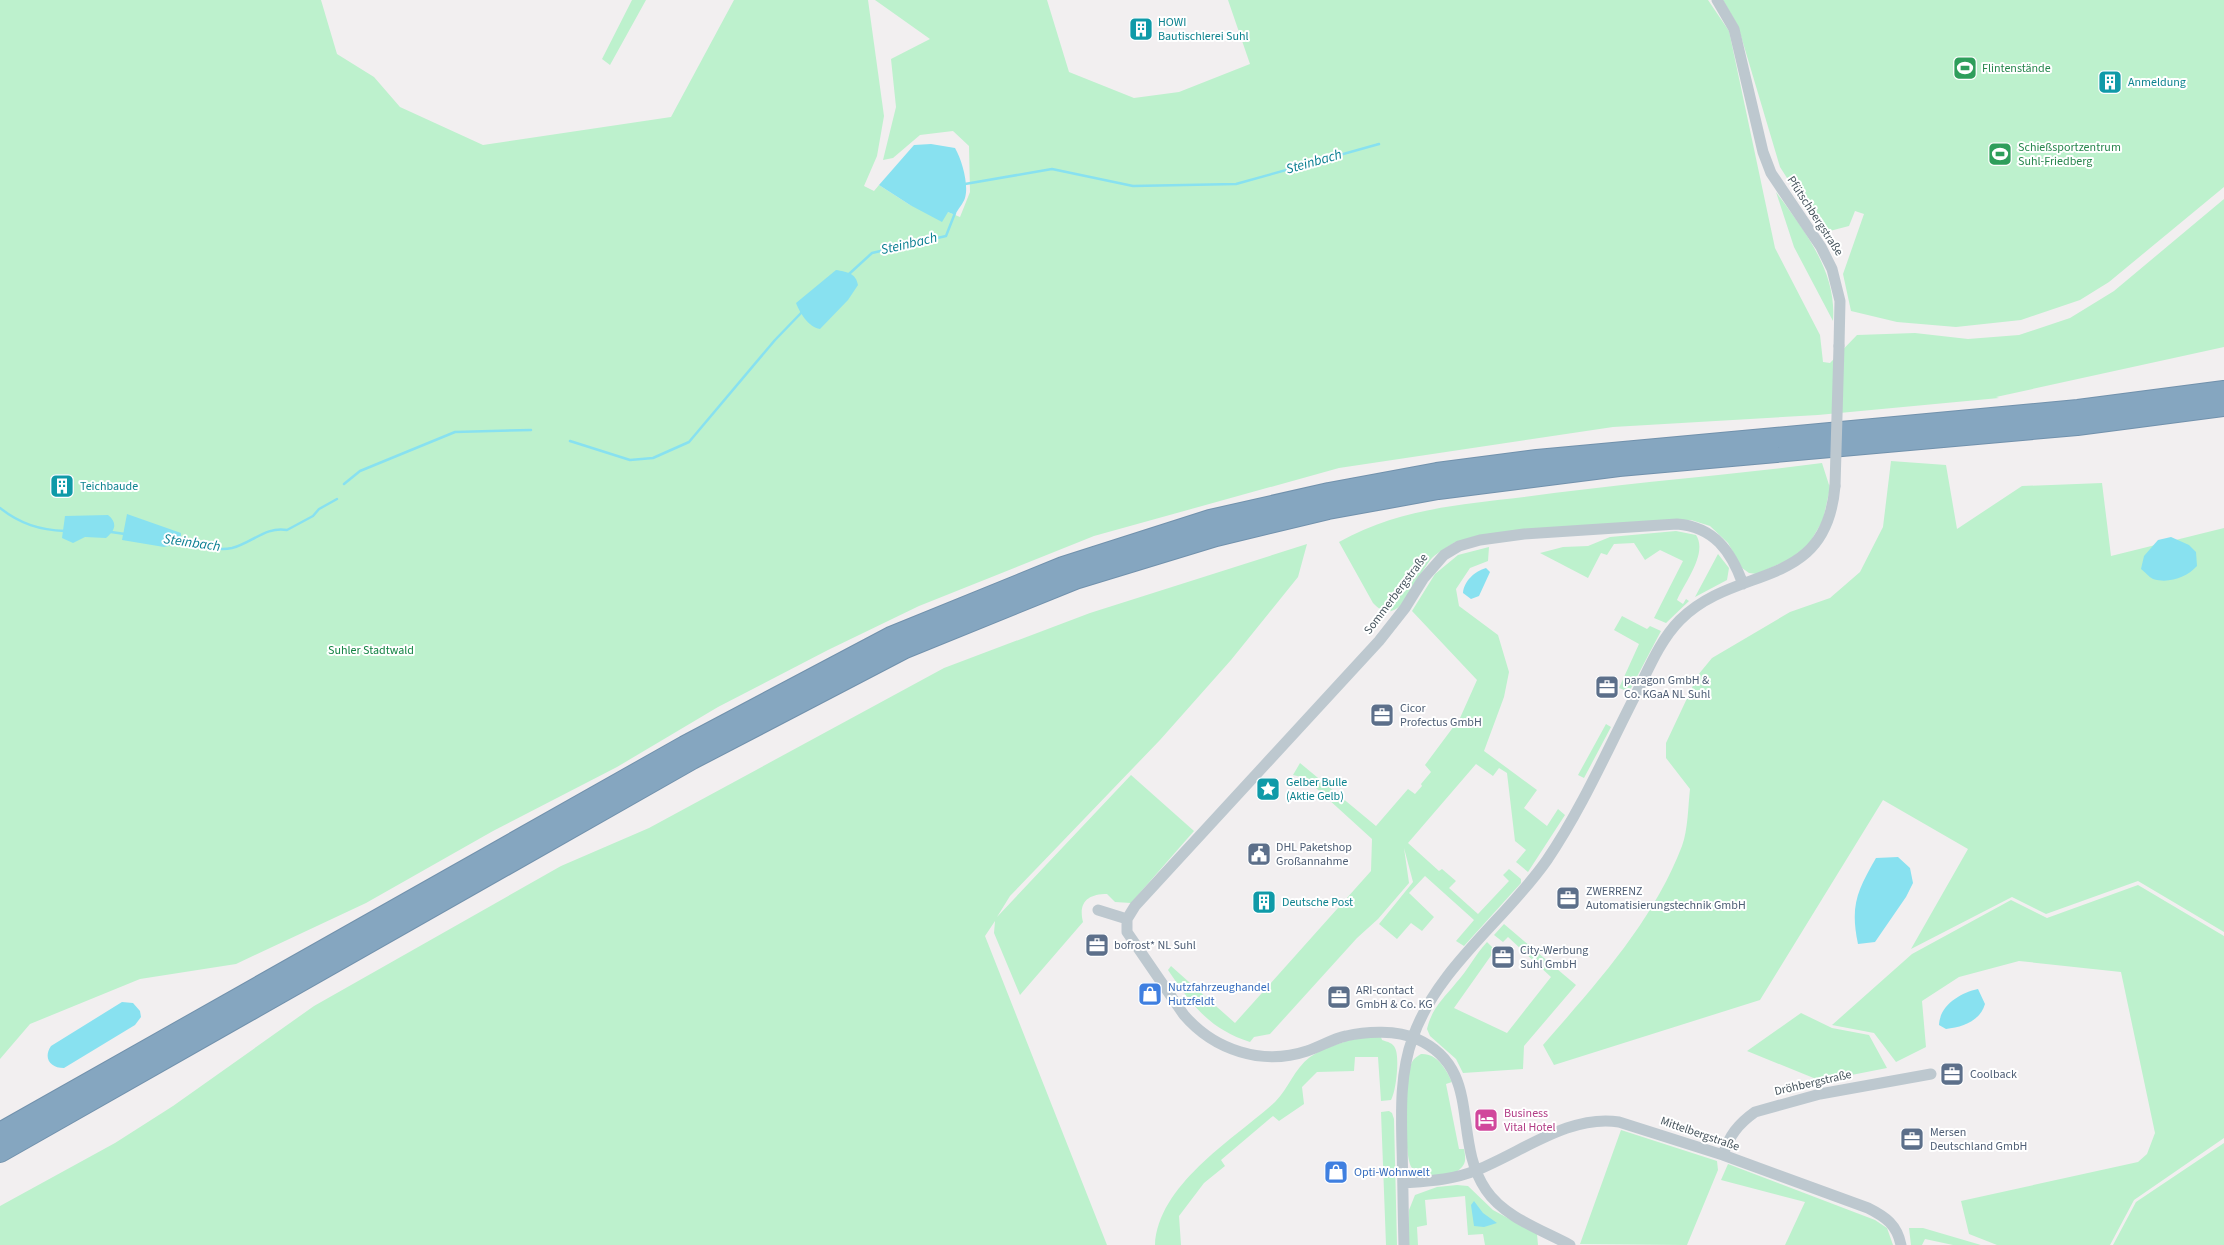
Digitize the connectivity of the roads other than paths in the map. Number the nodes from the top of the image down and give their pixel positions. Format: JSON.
{"nodes":[{"id":1,"x":1717,"y":0,"type":"edge"},
{"id":2,"x":2224,"y":391,"type":"edge"},
{"id":3,"x":2224,"y":406,"type":"edge"},
{"id":4,"x":1743,"y":584,"type":"junction"},
{"id":5,"x":689,"y":752,"type":"junction"},
{"id":6,"x":1098,"y":910,"type":"dead end"},
{"id":7,"x":1127,"y":919,"type":"junction"},
{"id":8,"x":206,"y":1026,"type":"junction"},
{"id":9,"x":1412,"y":1037,"type":"junction"},
{"id":10,"x":1931,"y":1074,"type":"dead end"},
{"id":11,"x":0,"y":1133,"type":"edge"},
{"id":12,"x":0,"y":1152,"type":"edge"},
{"id":13,"x":1723,"y":1156,"type":"junction"},
{"id":14,"x":1476,"y":1171,"type":"junction"},
{"id":15,"x":1403,"y":1183,"type":"junction"},
{"id":16,"x":1404,"y":1245,"type":"edge"},
{"id":17,"x":1570,"y":1245,"type":"edge"},
{"id":18,"x":1901,"y":1245,"type":"edge"}],
"edges":[{"from":1,"to":4,"type":"street","name":"Pfütschbergstraße","bridge":true},
{"from":2,"to":5,"type":"highway"},
{"from":3,"to":5,"type":"highway"},
{"from":4,"to":7,"type":"street","name":"Sommerbergstraße"},
{"from":4,"to":9,"type":"street"},
{"from":5,"to":8,"type":"highway"},
{"from":6,"to":7,"type":"street"},
{"from":7,"to":9,"type":"street"},
{"from":8,"to":11,"type":"highway"},
{"from":8,"to":12,"type":"highway"},
{"from":9,"to":14,"type":"street"},
{"from":9,"to":15,"type":"street"},
{"from":10,"to":13,"type":"street","name":"Dröhbergstraße"},
{"from":13,"to":14,"type":"street","name":"Mittelbergstraße"},
{"from":13,"to":18,"type":"street","name":"Mittelbergstraße"},
{"from":14,"to":15,"type":"street","name":"Mittelbergstraße"},
{"from":14,"to":17,"type":"street"},
{"from":15,"to":16,"type":"street"}]}
